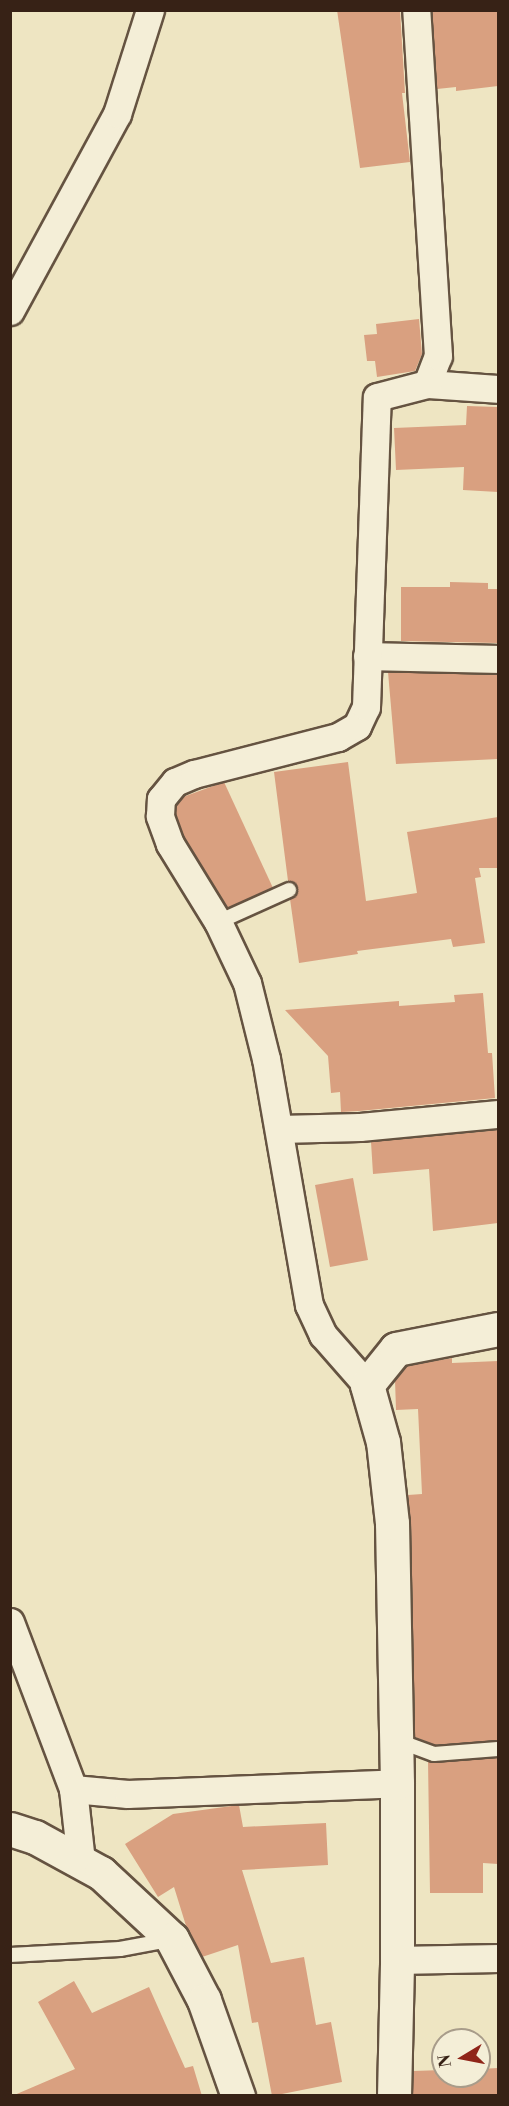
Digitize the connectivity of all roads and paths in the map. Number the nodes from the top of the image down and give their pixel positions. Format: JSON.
{"nodes":[{"id":1,"x":150,"y":10,"type":"edge"},
{"id":2,"x":416,"y":10,"type":"edge"},
{"id":3,"x":10,"y":311,"type":"edge"},
{"id":4,"x":427,"y":384,"type":"junction"},
{"id":5,"x":498,"y":389,"type":"edge"},
{"id":6,"x":367,"y":656,"type":"junction"},
{"id":7,"x":498,"y":658,"type":"edge"},
{"id":8,"x":289,"y":890,"type":"dead end"},
{"id":9,"x":218,"y":922,"type":"junction"},
{"id":10,"x":498,"y":1114,"type":"edge"},
{"id":11,"x":279,"y":1129,"type":"junction"},
{"id":12,"x":498,"y":1329,"type":"edge"},
{"id":13,"x":367,"y":1385,"type":"junction"},
{"id":14,"x":10,"y":1622,"type":"edge"},
{"id":15,"x":396,"y":1740,"type":"junction"},
{"id":16,"x":498,"y":1749,"type":"edge"},
{"id":17,"x":397,"y":1783,"type":"junction"},
{"id":18,"x":73,"y":1789,"type":"junction"},
{"id":19,"x":10,"y":1829,"type":"edge"},
{"id":20,"x":81,"y":1862,"type":"junction"},
{"id":21,"x":172,"y":1940,"type":"junction"},
{"id":22,"x":10,"y":1955,"type":"edge"},
{"id":23,"x":498,"y":1958,"type":"edge"},
{"id":24,"x":398,"y":1960,"type":"junction"},
{"id":25,"x":238,"y":2096,"type":"edge"},
{"id":26,"x":394,"y":2096,"type":"edge"}],
"edges":[{"from":1,"to":3,"type":"street"},
{"from":2,"to":4,"type":"street"},
{"from":4,"to":5,"type":"street"},
{"from":4,"to":6,"type":"street"},
{"from":6,"to":7,"type":"street"},
{"from":6,"to":9,"type":"street"},
{"from":8,"to":9,"type":"lane"},
{"from":9,"to":11,"type":"street"},
{"from":10,"to":11,"type":"street"},
{"from":11,"to":13,"type":"street"},
{"from":12,"to":13,"type":"street"},
{"from":13,"to":15,"type":"street"},
{"from":14,"to":18,"type":"street"},
{"from":15,"to":16,"type":"lane"},
{"from":15,"to":17,"type":"street"},
{"from":17,"to":18,"type":"street"},
{"from":17,"to":24,"type":"street"},
{"from":18,"to":20,"type":"street"},
{"from":19,"to":20,"type":"street"},
{"from":20,"to":21,"type":"street"},
{"from":21,"to":22,"type":"lane"},
{"from":21,"to":25,"type":"street"},
{"from":23,"to":24,"type":"street"},
{"from":24,"to":26,"type":"street"}]}
